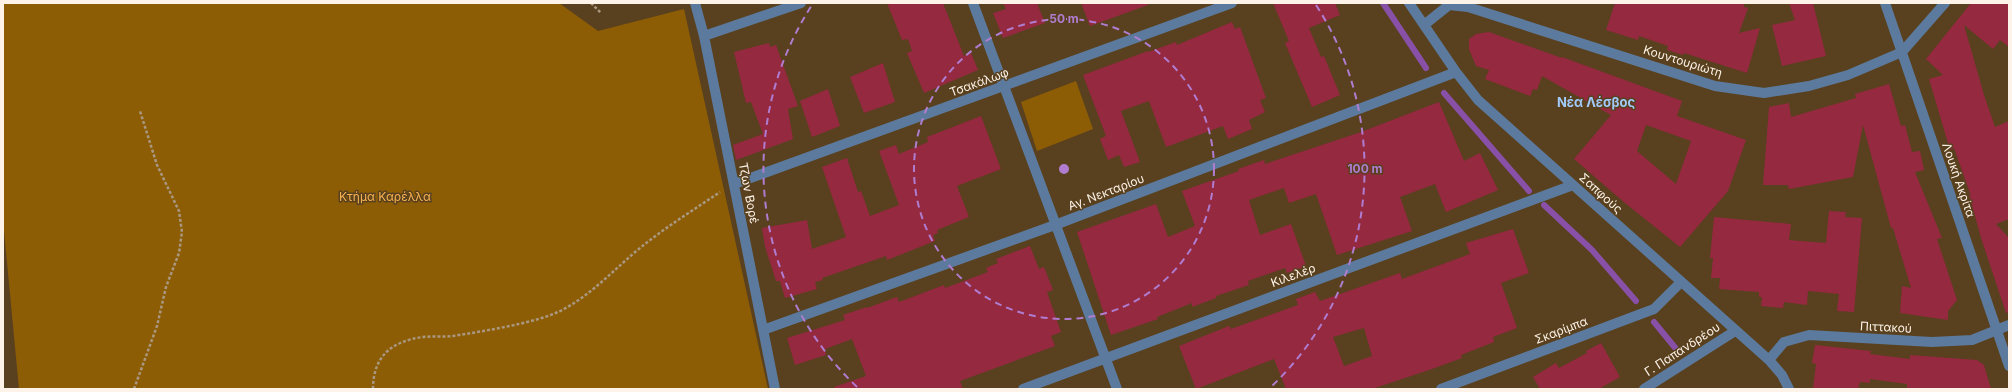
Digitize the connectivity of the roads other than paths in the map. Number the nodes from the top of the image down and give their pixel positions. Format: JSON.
{"nodes":[{"id":1,"x":695,"y":3,"type":"edge"},
{"id":2,"x":801,"y":3,"type":"edge"},
{"id":3,"x":973,"y":3,"type":"edge"},
{"id":4,"x":1232,"y":3,"type":"edge"},
{"id":5,"x":1409,"y":3,"type":"edge"},
{"id":6,"x":1885,"y":3,"type":"edge"},
{"id":7,"x":1946,"y":3,"type":"edge"},
{"id":8,"x":1449,"y":4,"type":"edge"},
{"id":9,"x":1424,"y":25,"type":"junction"},
{"id":10,"x":704,"y":36,"type":"junction"},
{"id":11,"x":1902,"y":52,"type":"junction"},
{"id":12,"x":1456,"y":72,"type":"junction"},
{"id":13,"x":1004,"y":87,"type":"junction"},
{"id":14,"x":734,"y":184,"type":"junction"},
{"id":15,"x":1573,"y":185,"type":"junction"},
{"id":16,"x":1055,"y":225,"type":"junction"},
{"id":17,"x":1681,"y":282,"type":"junction"},
{"id":18,"x":2009,"y":325,"type":"edge"},
{"id":19,"x":763,"y":330,"type":"junction"},
{"id":20,"x":1734,"y":331,"type":"junction"},
{"id":21,"x":1997,"y":331,"type":"junction"},
{"id":22,"x":1106,"y":359,"type":"junction"},
{"id":23,"x":1769,"y":360,"type":"junction"},
{"id":24,"x":2009,"y":366,"type":"edge"},
{"id":25,"x":775,"y":389,"type":"edge"},
{"id":26,"x":1023,"y":389,"type":"edge"},
{"id":27,"x":1117,"y":389,"type":"edge"},
{"id":28,"x":1441,"y":389,"type":"edge"},
{"id":29,"x":1644,"y":389,"type":"edge"},
{"id":30,"x":1789,"y":389,"type":"edge"}],
"edges":[{"from":1,"to":10,"type":"street","name":"Τζων Βορέ"},
{"from":2,"to":10,"type":"street"},
{"from":3,"to":13,"type":"street"},
{"from":4,"to":13,"type":"street","name":"Τσακάλωφ"},
{"from":5,"to":9,"type":"street","name":"Σαπφούς"},
{"from":6,"to":11,"type":"street","name":"Λουκή Ακρίτα"},
{"from":7,"to":11,"type":"street","name":"Κουντουριώτη"},
{"from":8,"to":9,"type":"street","name":"Κουντουριώτη"},
{"from":8,"to":11,"type":"street","name":"Κουντουριώτη"},
{"from":9,"to":12,"type":"street","name":"Σαπφούς"},
{"from":10,"to":14,"type":"street","name":"Τζων Βορέ"},
{"from":11,"to":21,"type":"street","name":"Λουκή Ακρίτα"},
{"from":12,"to":15,"type":"street","name":"Σαπφούς"},
{"from":12,"to":16,"type":"street","name":"Αγ. Νεκταρίου"},
{"from":13,"to":14,"type":"street","name":"Τσακάλωφ"},
{"from":13,"to":16,"type":"street"},
{"from":14,"to":19,"type":"street","name":"Τζων Βορέ"},
{"from":15,"to":17,"type":"street","name":"Σαπφούς"},
{"from":15,"to":22,"type":"street","name":"Κιλελέρ"},
{"from":16,"to":19,"type":"street","name":"Αγ. Νεκταρίου"},
{"from":16,"to":22,"type":"street"},
{"from":17,"to":20,"type":"street","name":"Σαπφούς"},
{"from":17,"to":28,"type":"street","name":"Σκαρίμπα"},
{"from":18,"to":21,"type":"street","name":"Πιττακού"},
{"from":19,"to":25,"type":"street","name":"Τζων Βορέ"},
{"from":20,"to":23,"type":"street","name":"Σαπφούς"},
{"from":20,"to":29,"type":"street","name":"Γ. Παπανδρέου"},
{"from":21,"to":23,"type":"street","name":"Πιττακού"},
{"from":21,"to":24,"type":"street","name":"Λουκή Ακρίτα"},
{"from":22,"to":26,"type":"street","name":"Κιλελέρ"},
{"from":22,"to":27,"type":"street"},
{"from":23,"to":30,"type":"street","name":"Σαπφούς"}]}
